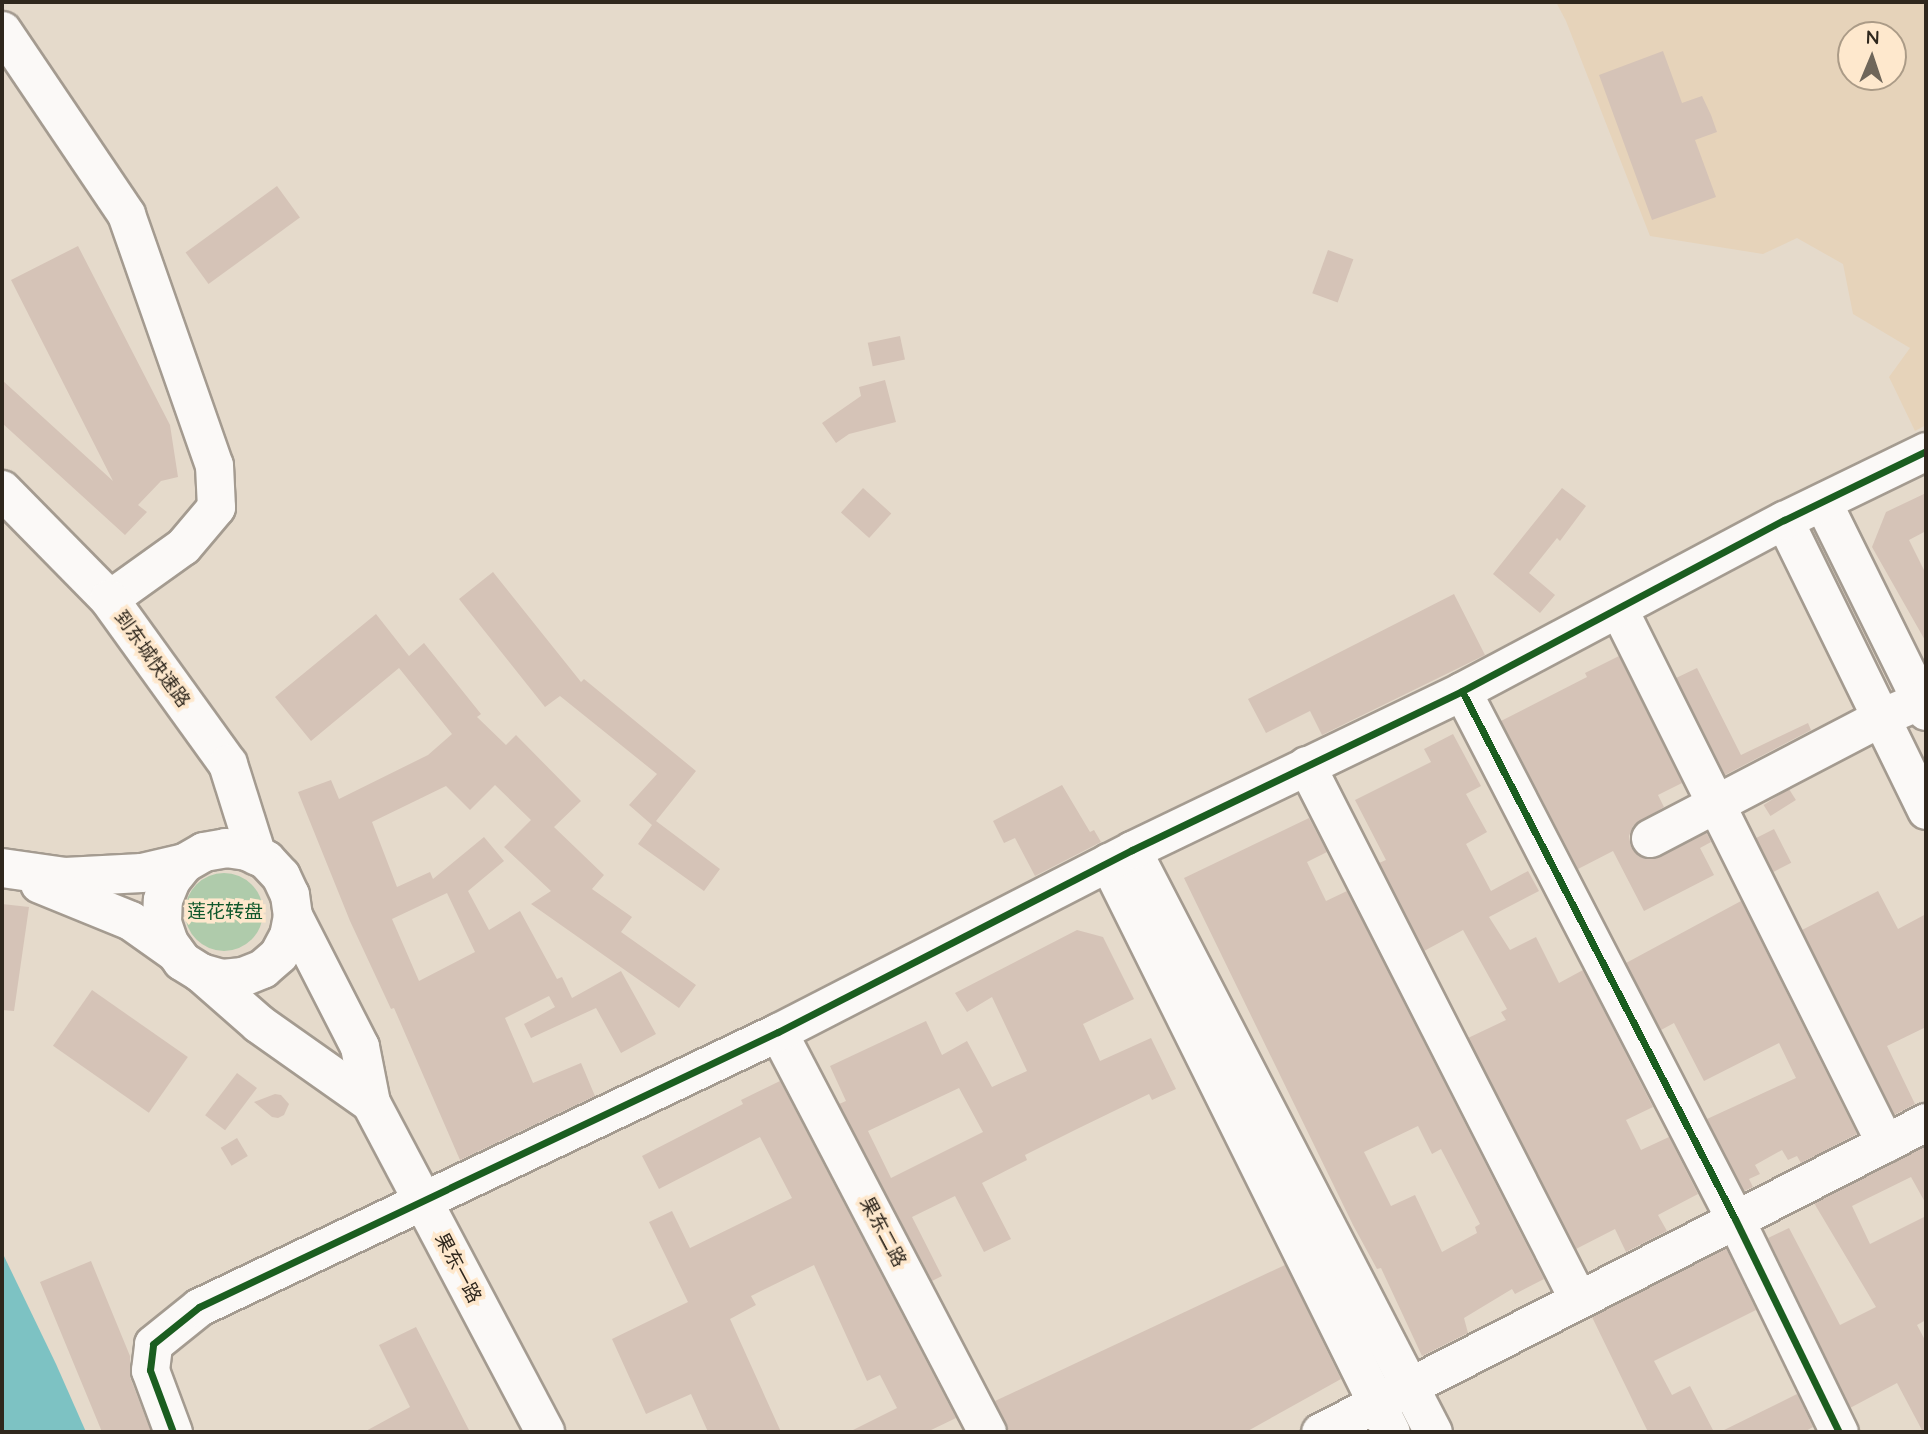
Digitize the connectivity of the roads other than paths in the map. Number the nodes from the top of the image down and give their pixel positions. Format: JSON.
{"nodes":[{"id":1,"x":2,"y":30,"type":"edge"},
{"id":2,"x":1926,"y":450,"type":"edge"},
{"id":3,"x":2,"y":490,"type":"edge"},
{"id":4,"x":1824,"y":503,"type":"junction"},
{"id":5,"x":1784,"y":520,"type":"junction"},
{"id":6,"x":109,"y":599,"type":"junction"},
{"id":7,"x":1619,"y":610,"type":"junction"},
{"id":8,"x":1462,"y":691,"type":"junction"},
{"id":9,"x":1923,"y":705,"type":"edge"},
{"id":10,"x":1881,"y":717,"type":"junction"},
{"id":11,"x":1306,"y":765,"type":"junction"},
{"id":12,"x":1715,"y":804,"type":"junction"},
{"id":13,"x":1926,"y":810,"type":"edge"},
{"id":14,"x":1650,"y":838,"type":"dead end"},
{"id":15,"x":257,"y":856,"type":"junction"},
{"id":16,"x":1120,"y":856,"type":"junction"},
{"id":17,"x":185,"y":863,"type":"junction"},
{"id":18,"x":2,"y":869,"type":"edge"},
{"id":19,"x":293,"y":916,"type":"junction"},
{"id":20,"x":188,"y":962,"type":"junction"},
{"id":21,"x":778,"y":1032,"type":"junction"},
{"id":22,"x":371,"y":1103,"type":"junction"},
{"id":23,"x":1926,"y":1122,"type":"edge"},
{"id":24,"x":1885,"y":1143,"type":"junction"},
{"id":25,"x":424,"y":1203,"type":"junction"},
{"id":26,"x":1735,"y":1219,"type":"junction"},
{"id":27,"x":1578,"y":1299,"type":"junction"},
{"id":28,"x":1408,"y":1384,"type":"junction"},
{"id":29,"x":1383,"y":1418,"type":"edge"},
{"id":30,"x":173,"y":1432,"type":"edge"},
{"id":31,"x":545,"y":1432,"type":"edge"},
{"id":32,"x":987,"y":1432,"type":"edge"},
{"id":33,"x":1320,"y":1432,"type":"edge"},
{"id":34,"x":1433,"y":1432,"type":"edge"},
{"id":35,"x":1839,"y":1432,"type":"edge"}],
"edges":[{"from":1,"to":6,"type":"street"},
{"from":2,"to":4,"type":"street"},
{"from":3,"to":6,"type":"main road","name":"到东城快速路"},
{"from":4,"to":5,"type":"street"},
{"from":4,"to":9,"type":"street"},
{"from":5,"to":7,"type":"street"},
{"from":5,"to":10,"type":"street"},
{"from":6,"to":15,"type":"main road","name":"到东城快速路"},
{"from":7,"to":8,"type":"street"},
{"from":7,"to":12,"type":"street"},
{"from":8,"to":11,"type":"street"},
{"from":8,"to":26,"type":"street"},
{"from":9,"to":10,"type":"street"},
{"from":10,"to":12,"type":"street"},
{"from":10,"to":13,"type":"street"},
{"from":11,"to":16,"type":"street"},
{"from":11,"to":27,"type":"street"},
{"from":12,"to":14,"type":"street"},
{"from":12,"to":24,"type":"street"},
{"from":15,"to":17,"type":"main road"},
{"from":15,"to":19,"type":"main road"},
{"from":16,"to":21,"type":"street"},
{"from":16,"to":28,"type":"street"},
{"from":16,"to":29,"type":"street"},
{"from":17,"to":18,"type":"main road"},
{"from":17,"to":20,"type":"main road"},
{"from":18,"to":20,"type":"main road"},
{"from":19,"to":20,"type":"main road"},
{"from":19,"to":22,"type":"main road"},
{"from":20,"to":22,"type":"main road"},
{"from":21,"to":25,"type":"street"},
{"from":21,"to":32,"type":"street","name":"果东二路"},
{"from":22,"to":25,"type":"main road","name":"果东一路"},
{"from":23,"to":24,"type":"street"},
{"from":24,"to":26,"type":"street"},
{"from":25,"to":30,"type":"street"},
{"from":25,"to":31,"type":"main road","name":"果东一路"},
{"from":26,"to":27,"type":"street"},
{"from":26,"to":35,"type":"street"},
{"from":27,"to":28,"type":"street"},
{"from":28,"to":29,"type":"street"},
{"from":28,"to":34,"type":"street"},
{"from":29,"to":33,"type":"street"}]}
